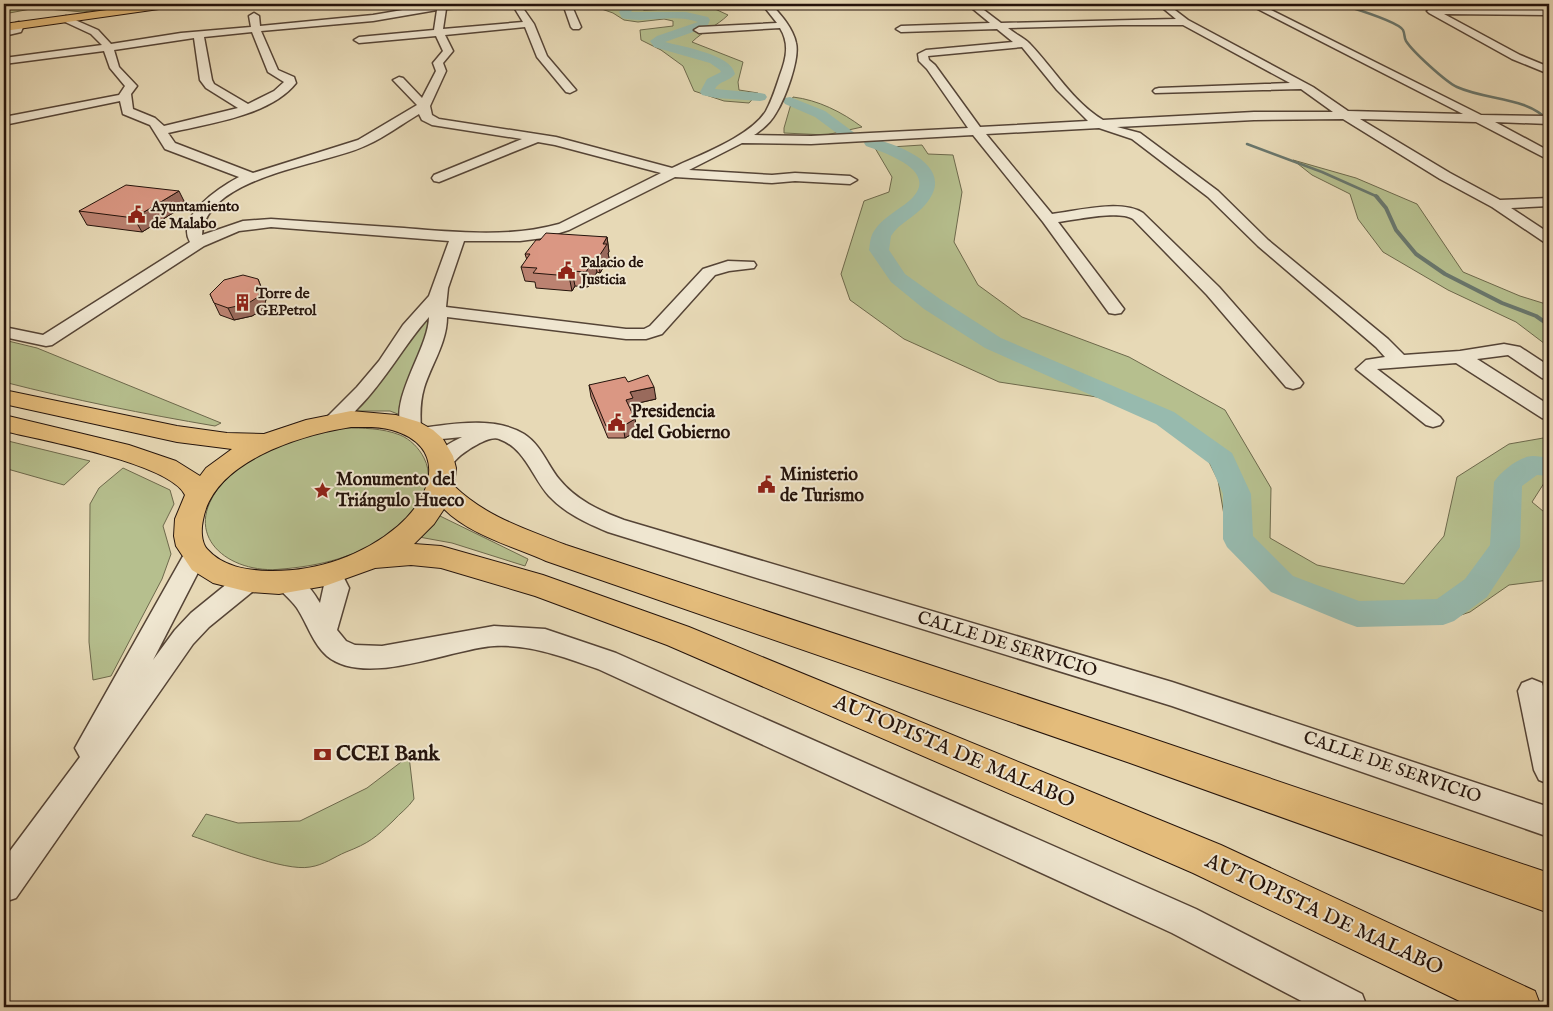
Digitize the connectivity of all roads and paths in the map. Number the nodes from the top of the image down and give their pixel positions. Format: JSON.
{"nodes":[{"id":1,"x":159,"y":4,"type":"edge"},
{"id":2,"x":173,"y":4,"type":"edge"},
{"id":3,"x":478,"y":4,"type":"edge"},
{"id":4,"x":516,"y":4,"type":"edge"},
{"id":5,"x":567,"y":4,"type":"edge"},
{"id":6,"x":699,"y":4,"type":"edge"},
{"id":7,"x":766,"y":4,"type":"edge"},
{"id":8,"x":972,"y":4,"type":"edge"},
{"id":9,"x":1162,"y":4,"type":"edge"},
{"id":10,"x":1252,"y":4,"type":"edge"},
{"id":11,"x":1528,"y":4,"type":"edge"},
{"id":12,"x":443,"y":5,"type":"edge"},
{"id":13,"x":647,"y":7,"type":"dead end"},
{"id":14,"x":1548,"y":13,"type":"edge"},
{"id":15,"x":254,"y":16,"type":"dead end"},
{"id":16,"x":66,"y":19,"type":"junction"},
{"id":17,"x":1185,"y":22,"type":"junction"},
{"id":18,"x":528,"y":24,"type":"junction"},
{"id":19,"x":783,"y":25,"type":"junction"},
{"id":20,"x":4,"y":26,"type":"edge"},
{"id":21,"x":19,"y":26,"type":"junction"},
{"id":22,"x":1001,"y":26,"type":"junction"},
{"id":23,"x":576,"y":27,"type":"dead end"},
{"id":24,"x":901,"y":29,"type":"dead end"},
{"id":25,"x":256,"y":30,"type":"junction"},
{"id":26,"x":699,"y":30,"type":"dead end"},
{"id":27,"x":439,"y":32,"type":"junction"},
{"id":28,"x":4,"y":33,"type":"edge"},
{"id":29,"x":200,"y":35,"type":"junction"},
{"id":30,"x":359,"y":40,"type":"dead end"},
{"id":31,"x":1025,"y":44,"type":"junction"},
{"id":32,"x":108,"y":48,"type":"junction"},
{"id":33,"x":4,"y":61,"type":"edge"},
{"id":34,"x":1549,"y":71,"type":"edge"},
{"id":35,"x":398,"y":80,"type":"dead end"},
{"id":36,"x":1302,"y":86,"type":"junction"},
{"id":37,"x":570,"y":90,"type":"dead end"},
{"id":38,"x":1159,"y":91,"type":"dead end"},
{"id":39,"x":126,"y":97,"type":"junction"},
{"id":40,"x":424,"y":106,"type":"junction"},
{"id":41,"x":246,"y":108,"type":"junction"},
{"id":42,"x":1345,"y":115,"type":"junction"},
{"id":43,"x":1480,"y":118,"type":"junction"},
{"id":44,"x":1543,"y":120,"type":"edge"},
{"id":45,"x":4,"y":121,"type":"edge"},
{"id":46,"x":1099,"y":124,"type":"junction"},
{"id":47,"x":756,"y":129,"type":"junction"},
{"id":48,"x":976,"y":130,"type":"junction"},
{"id":49,"x":161,"y":131,"type":"junction"},
{"id":50,"x":536,"y":138,"type":"junction"},
{"id":51,"x":780,"y":140,"type":"junction"},
{"id":52,"x":797,"y":140,"type":"junction"},
{"id":53,"x":731,"y":144,"type":"junction"},
{"id":54,"x":1549,"y":156,"type":"edge"},
{"id":55,"x":675,"y":173,"type":"junction"},
{"id":56,"x":252,"y":177,"type":"junction"},
{"id":57,"x":439,"y":178,"type":"dead end"},
{"id":58,"x":850,"y":180,"type":"dead end"},
{"id":59,"x":1549,"y":202,"type":"edge"},
{"id":60,"x":1497,"y":204,"type":"junction"},
{"id":61,"x":1048,"y":219,"type":"junction"},
{"id":62,"x":458,"y":237,"type":"junction"},
{"id":63,"x":1549,"y":239,"type":"edge"},
{"id":64,"x":200,"y":242,"type":"junction"},
{"id":65,"x":748,"y":265,"type":"dead end"},
{"id":66,"x":439,"y":304,"type":"junction"},
{"id":67,"x":1115,"y":309,"type":"dead end"},
{"id":68,"x":4,"y":332,"type":"edge"},
{"id":69,"x":1460,"y":357,"type":"junction"},
{"id":70,"x":1399,"y":361,"type":"junction"},
{"id":71,"x":1549,"y":374,"type":"edge"},
{"id":72,"x":1293,"y":383,"type":"dead end"},
{"id":73,"x":4,"y":397,"type":"edge"},
{"id":74,"x":1549,"y":414,"type":"edge"},
{"id":75,"x":334,"y":421,"type":"junction"},
{"id":76,"x":1433,"y":421,"type":"dead end"},
{"id":77,"x":4,"y":423,"type":"edge"},
{"id":78,"x":416,"y":431,"type":"junction"},
{"id":79,"x":492,"y":431,"type":"junction"},
{"id":80,"x":264,"y":442,"type":"junction"},
{"id":81,"x":442,"y":475,"type":"junction"},
{"id":82,"x":199,"y":496,"type":"junction"},
{"id":83,"x":195,"y":555,"type":"junction"},
{"id":84,"x":370,"y":558,"type":"junction"},
{"id":85,"x":330,"y":574,"type":"junction"},
{"id":86,"x":248,"y":582,"type":"junction"},
{"id":87,"x":288,"y":582,"type":"junction"},
{"id":88,"x":324,"y":629,"type":"junction"},
{"id":89,"x":1532,"y":691,"type":"dead end"},
{"id":90,"x":1549,"y":770,"type":"edge"},
{"id":91,"x":72,"y":790,"type":"junction"},
{"id":92,"x":1549,"y":822,"type":"edge"},
{"id":93,"x":4,"y":886,"type":"edge"},
{"id":94,"x":1549,"y":893,"type":"edge"},
{"id":95,"x":1349,"y":1007,"type":"edge"},
{"id":96,"x":1519,"y":1007,"type":"edge"}],
"edges":[{"from":1,"to":20,"type":"main road"},
{"from":2,"to":16,"type":"main road"},
{"from":3,"to":12,"type":"street"},
{"from":4,"to":18,"type":"street"},
{"from":5,"to":23,"type":"street"},
{"from":6,"to":13,"type":"street"},
{"from":7,"to":19,"type":"street"},
{"from":8,"to":22,"type":"street"},
{"from":9,"to":17,"type":"street"},
{"from":10,"to":43,"type":"street"},
{"from":11,"to":14,"type":"street"},
{"from":12,"to":25,"type":"street"},
{"from":12,"to":27,"type":"street"},
{"from":14,"to":34,"type":"street"},
{"from":15,"to":25,"type":"street"},
{"from":16,"to":21,"type":"main road"},
{"from":16,"to":32,"type":"street"},
{"from":17,"to":22,"type":"street"},
{"from":17,"to":36,"type":"street"},
{"from":18,"to":27,"type":"street"},
{"from":18,"to":37,"type":"street"},
{"from":19,"to":26,"type":"street"},
{"from":19,"to":47,"type":"street"},
{"from":20,"to":21,"type":"main road"},
{"from":21,"to":28,"type":"street"},
{"from":22,"to":24,"type":"street"},
{"from":22,"to":31,"type":"street"},
{"from":25,"to":29,"type":"street"},
{"from":25,"to":41,"type":"street"},
{"from":27,"to":30,"type":"street"},
{"from":27,"to":40,"type":"street"},
{"from":29,"to":32,"type":"street"},
{"from":29,"to":41,"type":"street"},
{"from":31,"to":46,"type":"street"},
{"from":31,"to":48,"type":"street"},
{"from":32,"to":33,"type":"street"},
{"from":32,"to":39,"type":"street"},
{"from":35,"to":40,"type":"street"},
{"from":36,"to":38,"type":"street"},
{"from":36,"to":42,"type":"street"},
{"from":39,"to":45,"type":"street"},
{"from":39,"to":49,"type":"street"},
{"from":40,"to":50,"type":"street"},
{"from":40,"to":56,"type":"street"},
{"from":41,"to":49,"type":"street"},
{"from":42,"to":43,"type":"street"},
{"from":42,"to":46,"type":"street"},
{"from":42,"to":60,"type":"street"},
{"from":43,"to":44,"type":"street"},
{"from":43,"to":54,"type":"street"},
{"from":46,"to":48,"type":"street"},
{"from":46,"to":70,"type":"street"},
{"from":47,"to":51,"type":"street"},
{"from":47,"to":53,"type":"street"},
{"from":48,"to":52,"type":"street"},
{"from":48,"to":61,"type":"street"},
{"from":49,"to":56,"type":"street"},
{"from":50,"to":55,"type":"street"},
{"from":50,"to":57,"type":"street"},
{"from":51,"to":52,"type":"street"},
{"from":51,"to":53,"type":"street"},
{"from":52,"to":53,"type":"street"},
{"from":53,"to":55,"type":"street"},
{"from":55,"to":58,"type":"street"},
{"from":55,"to":62,"type":"street"},
{"from":56,"to":64,"type":"street"},
{"from":59,"to":60,"type":"street"},
{"from":60,"to":63,"type":"street"},
{"from":61,"to":67,"type":"street"},
{"from":61,"to":72,"type":"street"},
{"from":62,"to":64,"type":"street"},
{"from":62,"to":66,"type":"street"},
{"from":64,"to":68,"type":"street"},
{"from":65,"to":66,"type":"street"},
{"from":66,"to":75,"type":"street"},
{"from":66,"to":78,"type":"street"},
{"from":69,"to":70,"type":"street"},
{"from":69,"to":71,"type":"street"},
{"from":69,"to":74,"type":"street"},
{"from":70,"to":76,"type":"street"},
{"from":73,"to":80,"type":"main road"},
{"from":75,"to":78,"type":"main road"},
{"from":75,"to":80,"type":"main road"},
{"from":77,"to":82,"type":"main road"},
{"from":78,"to":79,"type":"street","name":"CALLE DE SERVICIO"},
{"from":78,"to":81,"type":"main road"},
{"from":79,"to":81,"type":"street"},
{"from":79,"to":92,"type":"street","name":"CALLE DE SERVICIO"},
{"from":80,"to":82,"type":"main road"},
{"from":81,"to":84,"type":"main road"},
{"from":81,"to":94,"type":"main road"},
{"from":82,"to":83,"type":"main road"},
{"from":83,"to":86,"type":"main road"},
{"from":83,"to":91,"type":"street"},
{"from":84,"to":85,"type":"main road"},
{"from":84,"to":96,"type":"main road","name":"AUTOPISTA DE MALABO"},
{"from":85,"to":87,"type":"main road"},
{"from":85,"to":88,"type":"street"},
{"from":86,"to":87,"type":"main road"},
{"from":86,"to":91,"type":"street"},
{"from":87,"to":88,"type":"street"},
{"from":88,"to":95,"type":"street"},
{"from":89,"to":90,"type":"street"},
{"from":91,"to":93,"type":"street"}]}
